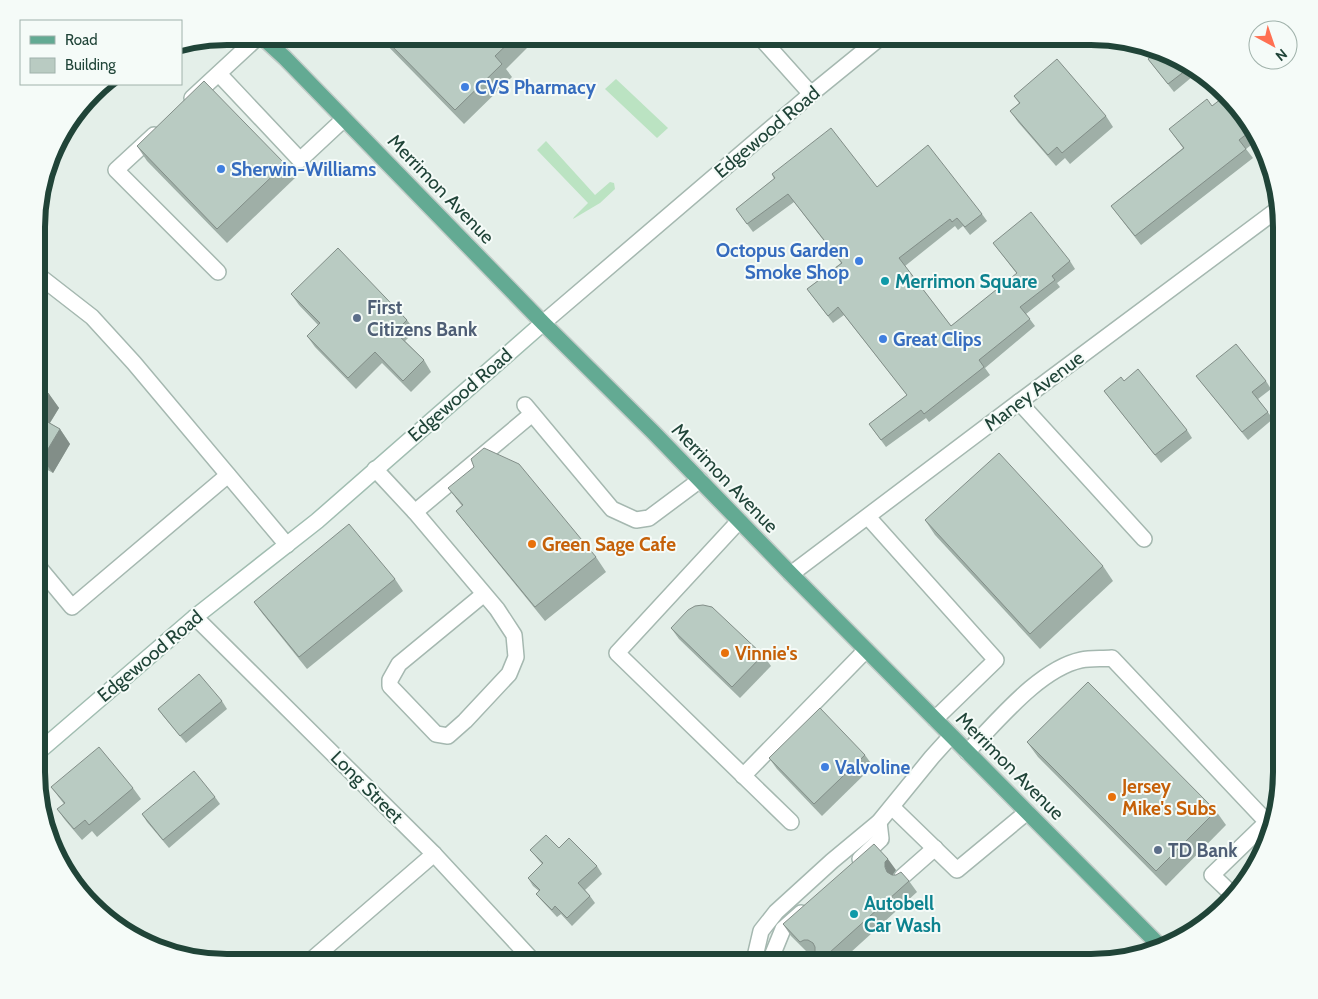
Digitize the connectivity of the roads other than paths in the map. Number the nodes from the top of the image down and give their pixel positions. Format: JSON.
{"nodes":[{"id":1,"x":250,"y":45,"type":"edge"},
{"id":2,"x":270,"y":45,"type":"edge"},
{"id":3,"x":767,"y":45,"type":"edge"},
{"id":4,"x":871,"y":45,"type":"edge"},
{"id":5,"x":219,"y":74,"type":"junction"},
{"id":6,"x":811,"y":94,"type":"junction"},
{"id":7,"x":184,"y":106,"type":"edge"},
{"id":8,"x":344,"y":119,"type":"junction"},
{"id":9,"x":164,"y":125,"type":"edge"},
{"id":10,"x":1273,"y":213,"type":"edge"},
{"id":11,"x":218,"y":272,"type":"dead end"},
{"id":12,"x":45,"y":281,"type":"edge"},
{"id":13,"x":543,"y":323,"type":"junction"},
{"id":14,"x":1019,"y":402,"type":"junction"},
{"id":15,"x":375,"y":469,"type":"junction"},
{"id":16,"x":228,"y":475,"type":"junction"},
{"id":17,"x":700,"y":480,"type":"junction"},
{"id":18,"x":416,"y":512,"type":"junction"},
{"id":19,"x":868,"y":517,"type":"junction"},
{"id":20,"x":739,"y":521,"type":"junction"},
{"id":21,"x":1144,"y":539,"type":"dead end"},
{"id":22,"x":286,"y":545,"type":"junction"},
{"id":23,"x":791,"y":574,"type":"junction"},
{"id":24,"x":45,"y":575,"type":"edge"},
{"id":25,"x":484,"y":594,"type":"junction"},
{"id":26,"x":195,"y":616,"type":"junction"},
{"id":27,"x":866,"y":650,"type":"junction"},
{"id":28,"x":935,"y":719,"type":"junction"},
{"id":29,"x":952,"y":736,"type":"junction"},
{"id":30,"x":45,"y":746,"type":"edge"},
{"id":31,"x":968,"y":752,"type":"junction"},
{"id":32,"x":743,"y":776,"type":"junction"},
{"id":33,"x":892,"y":807,"type":"junction"},
{"id":34,"x":1027,"y":812,"type":"junction"},
{"id":35,"x":1266,"y":821,"type":"edge"},
{"id":36,"x":791,"y":822,"type":"dead end"},
{"id":37,"x":879,"y":822,"type":"junction"},
{"id":38,"x":1264,"y":829,"type":"edge"},
{"id":39,"x":934,"y":848,"type":"junction"},
{"id":40,"x":434,"y":854,"type":"junction"},
{"id":41,"x":846,"y":871,"type":"edge"},
{"id":42,"x":902,"y":877,"type":"edge"},
{"id":43,"x":1229,"y":891,"type":"edge"},
{"id":44,"x":811,"y":904,"type":"edge"},
{"id":45,"x":1156,"y":942,"type":"edge"},
{"id":46,"x":318,"y":954,"type":"edge"},
{"id":47,"x":528,"y":954,"type":"edge"},
{"id":48,"x":756,"y":954,"type":"edge"},
{"id":49,"x":773,"y":954,"type":"edge"}],
"edges":[{"from":1,"to":5,"type":"street"},
{"from":2,"to":8,"type":"main road","name":"Merrimon Avenue"},
{"from":3,"to":6,"type":"street"},
{"from":4,"to":6,"type":"street","name":"Edgewood Road"},
{"from":5,"to":7,"type":"street"},
{"from":5,"to":8,"type":"street"},
{"from":6,"to":13,"type":"street","name":"Edgewood Road"},
{"from":8,"to":13,"type":"main road","name":"Merrimon Avenue"},
{"from":9,"to":11,"type":"street"},
{"from":10,"to":14,"type":"street","name":"Maney Avenue"},
{"from":12,"to":16,"type":"street"},
{"from":13,"to":15,"type":"street","name":"Edgewood Road"},
{"from":13,"to":17,"type":"main road","name":"Merrimon Avenue"},
{"from":14,"to":19,"type":"street","name":"Maney Avenue"},
{"from":14,"to":21,"type":"street"},
{"from":15,"to":18,"type":"street"},
{"from":15,"to":22,"type":"street","name":"Edgewood Road"},
{"from":16,"to":22,"type":"street"},
{"from":16,"to":24,"type":"street"},
{"from":17,"to":18,"type":"street"},
{"from":17,"to":20,"type":"main road","name":"Merrimon Avenue"},
{"from":18,"to":25,"type":"street"},
{"from":19,"to":23,"type":"street","name":"Maney Avenue"},
{"from":19,"to":28,"type":"street"},
{"from":20,"to":23,"type":"main road","name":"Merrimon Avenue"},
{"from":20,"to":32,"type":"street"},
{"from":22,"to":26,"type":"street","name":"Edgewood Road"},
{"from":23,"to":27,"type":"main road","name":"Merrimon Avenue"},
{"from":25,"to":25,"type":"street"},
{"from":26,"to":30,"type":"street","name":"Edgewood Road"},
{"from":26,"to":40,"type":"street","name":"Long Street"},
{"from":27,"to":28,"type":"main road","name":"Merrimon Avenue"},
{"from":27,"to":32,"type":"street"},
{"from":28,"to":29,"type":"main road","name":"Merrimon Avenue"},
{"from":29,"to":31,"type":"main road","name":"Merrimon Avenue"},
{"from":29,"to":33,"type":"street"},
{"from":31,"to":34,"type":"main road","name":"Merrimon Avenue"},
{"from":31,"to":35,"type":"street"},
{"from":32,"to":36,"type":"street"},
{"from":33,"to":37,"type":"street"},
{"from":33,"to":39,"type":"street"},
{"from":34,"to":39,"type":"street"},
{"from":34,"to":45,"type":"main road","name":"Merrimon Avenue"},
{"from":37,"to":41,"type":"street"},
{"from":37,"to":48,"type":"street"},
{"from":38,"to":43,"type":"street"},
{"from":39,"to":42,"type":"street"},
{"from":40,"to":46,"type":"street"},
{"from":40,"to":47,"type":"street","name":"Long Street"},
{"from":44,"to":49,"type":"street"}]}
